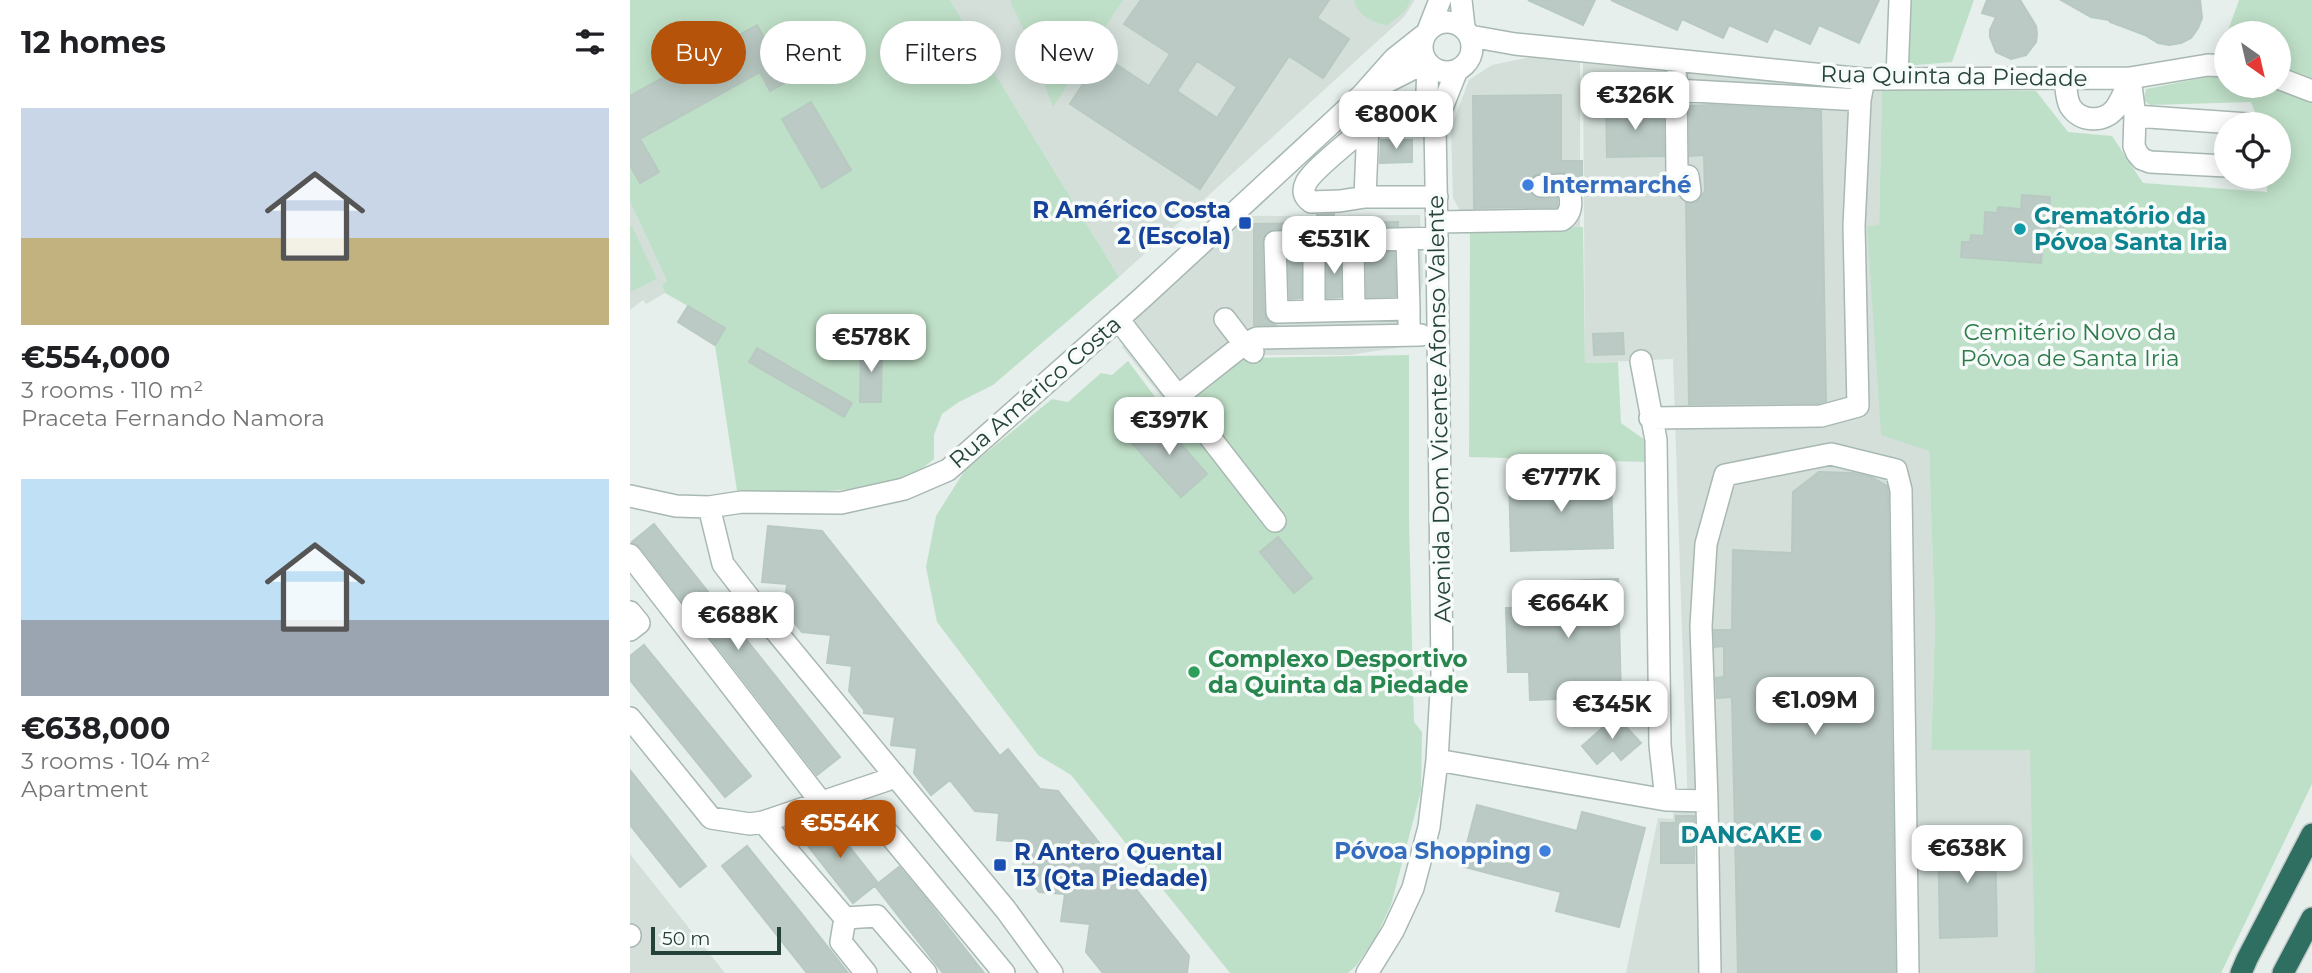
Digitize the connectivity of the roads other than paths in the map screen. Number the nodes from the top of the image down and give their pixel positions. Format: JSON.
{"nodes":[{"id":1,"x":1440,"y":0,"type":"edge"},
{"id":2,"x":1461,"y":0,"type":"edge"},
{"id":3,"x":1900,"y":0,"type":"edge"},
{"id":4,"x":1426,"y":32,"type":"junction"},
{"id":5,"x":1467,"y":32,"type":"junction"},
{"id":6,"x":1515,"y":44,"type":"junction"},
{"id":7,"x":1427,"y":63,"type":"junction"},
{"id":8,"x":1463,"y":64,"type":"junction"},
{"id":9,"x":2214,"y":65,"type":"edge"},
{"id":10,"x":1897,"y":78,"type":"junction"},
{"id":11,"x":2065,"y":78,"type":"junction"},
{"id":12,"x":2130,"y":78,"type":"junction"},
{"id":13,"x":2291,"y":83,"type":"edge"},
{"id":14,"x":1862,"y":89,"type":"junction"},
{"id":15,"x":1370,"y":91,"type":"junction"},
{"id":16,"x":2312,"y":91,"type":"edge"},
{"id":17,"x":2135,"y":116,"type":"junction"},
{"id":18,"x":2214,"y":122,"type":"edge"},
{"id":19,"x":1368,"y":125,"type":"junction"},
{"id":20,"x":1435,"y":125,"type":"junction"},
{"id":21,"x":2214,"y":165,"type":"edge"},
{"id":22,"x":1541,"y":186,"type":"dead end"},
{"id":23,"x":1690,"y":191,"type":"dead end"},
{"id":24,"x":1365,"y":197,"type":"junction"},
{"id":25,"x":1437,"y":197,"type":"junction"},
{"id":26,"x":1437,"y":230,"type":"junction"},
{"id":27,"x":1407,"y":239,"type":"junction"},
{"id":28,"x":1353,"y":240,"type":"junction"},
{"id":29,"x":1314,"y":241,"type":"junction"},
{"id":30,"x":1409,"y":309,"type":"junction"},
{"id":31,"x":1354,"y":310,"type":"junction"},
{"id":32,"x":1314,"y":311,"type":"junction"},
{"id":33,"x":1118,"y":319,"type":"junction"},
{"id":34,"x":1225,"y":319,"type":"dead end"},
{"id":35,"x":1409,"y":335,"type":"junction"},
{"id":36,"x":1438,"y":335,"type":"junction"},
{"id":37,"x":1244,"y":344,"type":"junction"},
{"id":38,"x":1360,"y":350,"type":"dead end"},
{"id":39,"x":1641,"y":360,"type":"dead end"},
{"id":40,"x":1177,"y":397,"type":"junction"},
{"id":41,"x":1650,"y":418,"type":"junction"},
{"id":42,"x":646,"y":491,"type":"edge"},
{"id":43,"x":709,"y":507,"type":"junction"},
{"id":44,"x":1275,"y":521,"type":"dead end"},
{"id":45,"x":630,"y":555,"type":"edge"},
{"id":46,"x":630,"y":612,"type":"edge"},
{"id":47,"x":630,"y":630,"type":"edge"},
{"id":48,"x":630,"y":718,"type":"edge"},
{"id":49,"x":1437,"y":760,"type":"junction"},
{"id":50,"x":895,"y":775,"type":"junction"},
{"id":51,"x":829,"y":800,"type":"junction"},
{"id":52,"x":1666,"y":800,"type":"junction"},
{"id":53,"x":1707,"y":802,"type":"junction"},
{"id":54,"x":763,"y":822,"type":"junction"},
{"id":55,"x":2312,"y":834,"type":"edge"},
{"id":56,"x":845,"y":918,"type":"junction"},
{"id":57,"x":2312,"y":918,"type":"edge"},
{"id":58,"x":1368,"y":972,"type":"edge"},
{"id":59,"x":866,"y":973,"type":"edge"},
{"id":60,"x":926,"y":973,"type":"edge"},
{"id":61,"x":1004,"y":973,"type":"edge"},
{"id":62,"x":1052,"y":973,"type":"edge"},
{"id":63,"x":1710,"y":973,"type":"edge"},
{"id":64,"x":1908,"y":973,"type":"edge"},
{"id":65,"x":2242,"y":973,"type":"edge"},
{"id":66,"x":2283,"y":973,"type":"edge"}],
"edges":[{"from":1,"to":4,"type":"street"},
{"from":2,"to":5,"type":"street"},
{"from":3,"to":10,"type":"street"},
{"from":4,"to":5,"type":"street"},
{"from":4,"to":7,"type":"street"},
{"from":4,"to":15,"type":"street"},
{"from":5,"to":6,"type":"street","name":"Rua Quinta da Piedade"},
{"from":5,"to":8,"type":"street"},
{"from":6,"to":8,"type":"street"},
{"from":6,"to":14,"type":"street","name":"Rua Quinta da Piedade"},
{"from":7,"to":8,"type":"street"},
{"from":7,"to":15,"type":"street"},
{"from":7,"to":20,"type":"street","name":"Avenida Dom Vicente Afonso Valente"},
{"from":8,"to":20,"type":"street","name":"Avenida Dom Vicente Afonso Valente"},
{"from":9,"to":12,"type":"street","name":"Rua Quinta da Piedade"},
{"from":10,"to":11,"type":"street","name":"Rua Quinta da Piedade"},
{"from":10,"to":14,"type":"street","name":"Rua Quinta da Piedade"},
{"from":11,"to":12,"type":"street","name":"Rua Quinta da Piedade"},
{"from":11,"to":12,"type":"street"},
{"from":12,"to":17,"type":"street"},
{"from":13,"to":16,"type":"street"},
{"from":14,"to":23,"type":"street"},
{"from":14,"to":41,"type":"street"},
{"from":15,"to":19,"type":"street"},
{"from":15,"to":33,"type":"street","name":"Rua Américo Costa"},
{"from":17,"to":18,"type":"street"},
{"from":17,"to":21,"type":"street"},
{"from":19,"to":24,"type":"street"},
{"from":19,"to":24,"type":"street"},
{"from":20,"to":25,"type":"street","name":"Avenida Dom Vicente Afonso Valente"},
{"from":22,"to":26,"type":"street"},
{"from":24,"to":25,"type":"street"},
{"from":25,"to":26,"type":"street","name":"Avenida Dom Vicente Afonso Valente"},
{"from":26,"to":27,"type":"street"},
{"from":26,"to":36,"type":"street","name":"Avenida Dom Vicente Afonso Valente"},
{"from":27,"to":28,"type":"street"},
{"from":27,"to":30,"type":"street"},
{"from":28,"to":29,"type":"street"},
{"from":28,"to":31,"type":"street"},
{"from":29,"to":32,"type":"street"},
{"from":29,"to":32,"type":"street"},
{"from":30,"to":31,"type":"street"},
{"from":30,"to":35,"type":"street"},
{"from":31,"to":32,"type":"street"},
{"from":33,"to":40,"type":"street"},
{"from":33,"to":43,"type":"street","name":"Rua Américo Costa"},
{"from":34,"to":37,"type":"street"},
{"from":35,"to":36,"type":"street"},
{"from":35,"to":37,"type":"street"},
{"from":36,"to":49,"type":"street","name":"Avenida Dom Vicente Afonso Valente"},
{"from":37,"to":38,"type":"street"},
{"from":37,"to":40,"type":"street"},
{"from":39,"to":41,"type":"street"},
{"from":40,"to":44,"type":"street"},
{"from":41,"to":52,"type":"street"},
{"from":42,"to":43,"type":"street","name":"Rua Américo Costa"},
{"from":43,"to":50,"type":"street"},
{"from":45,"to":51,"type":"street"},
{"from":46,"to":47,"type":"street"},
{"from":48,"to":54,"type":"street"},
{"from":49,"to":52,"type":"street"},
{"from":49,"to":58,"type":"street","name":"Avenida Dom Vicente Afonso Valente"},
{"from":50,"to":51,"type":"street"},
{"from":50,"to":62,"type":"street"},
{"from":51,"to":54,"type":"street"},
{"from":51,"to":61,"type":"street"},
{"from":52,"to":53,"type":"street"},
{"from":53,"to":63,"type":"street"},
{"from":53,"to":64,"type":"street"},
{"from":54,"to":56,"type":"street"},
{"from":55,"to":65,"type":"highway"},
{"from":56,"to":59,"type":"street"},
{"from":56,"to":60,"type":"street"},
{"from":57,"to":66,"type":"highway"}]}
